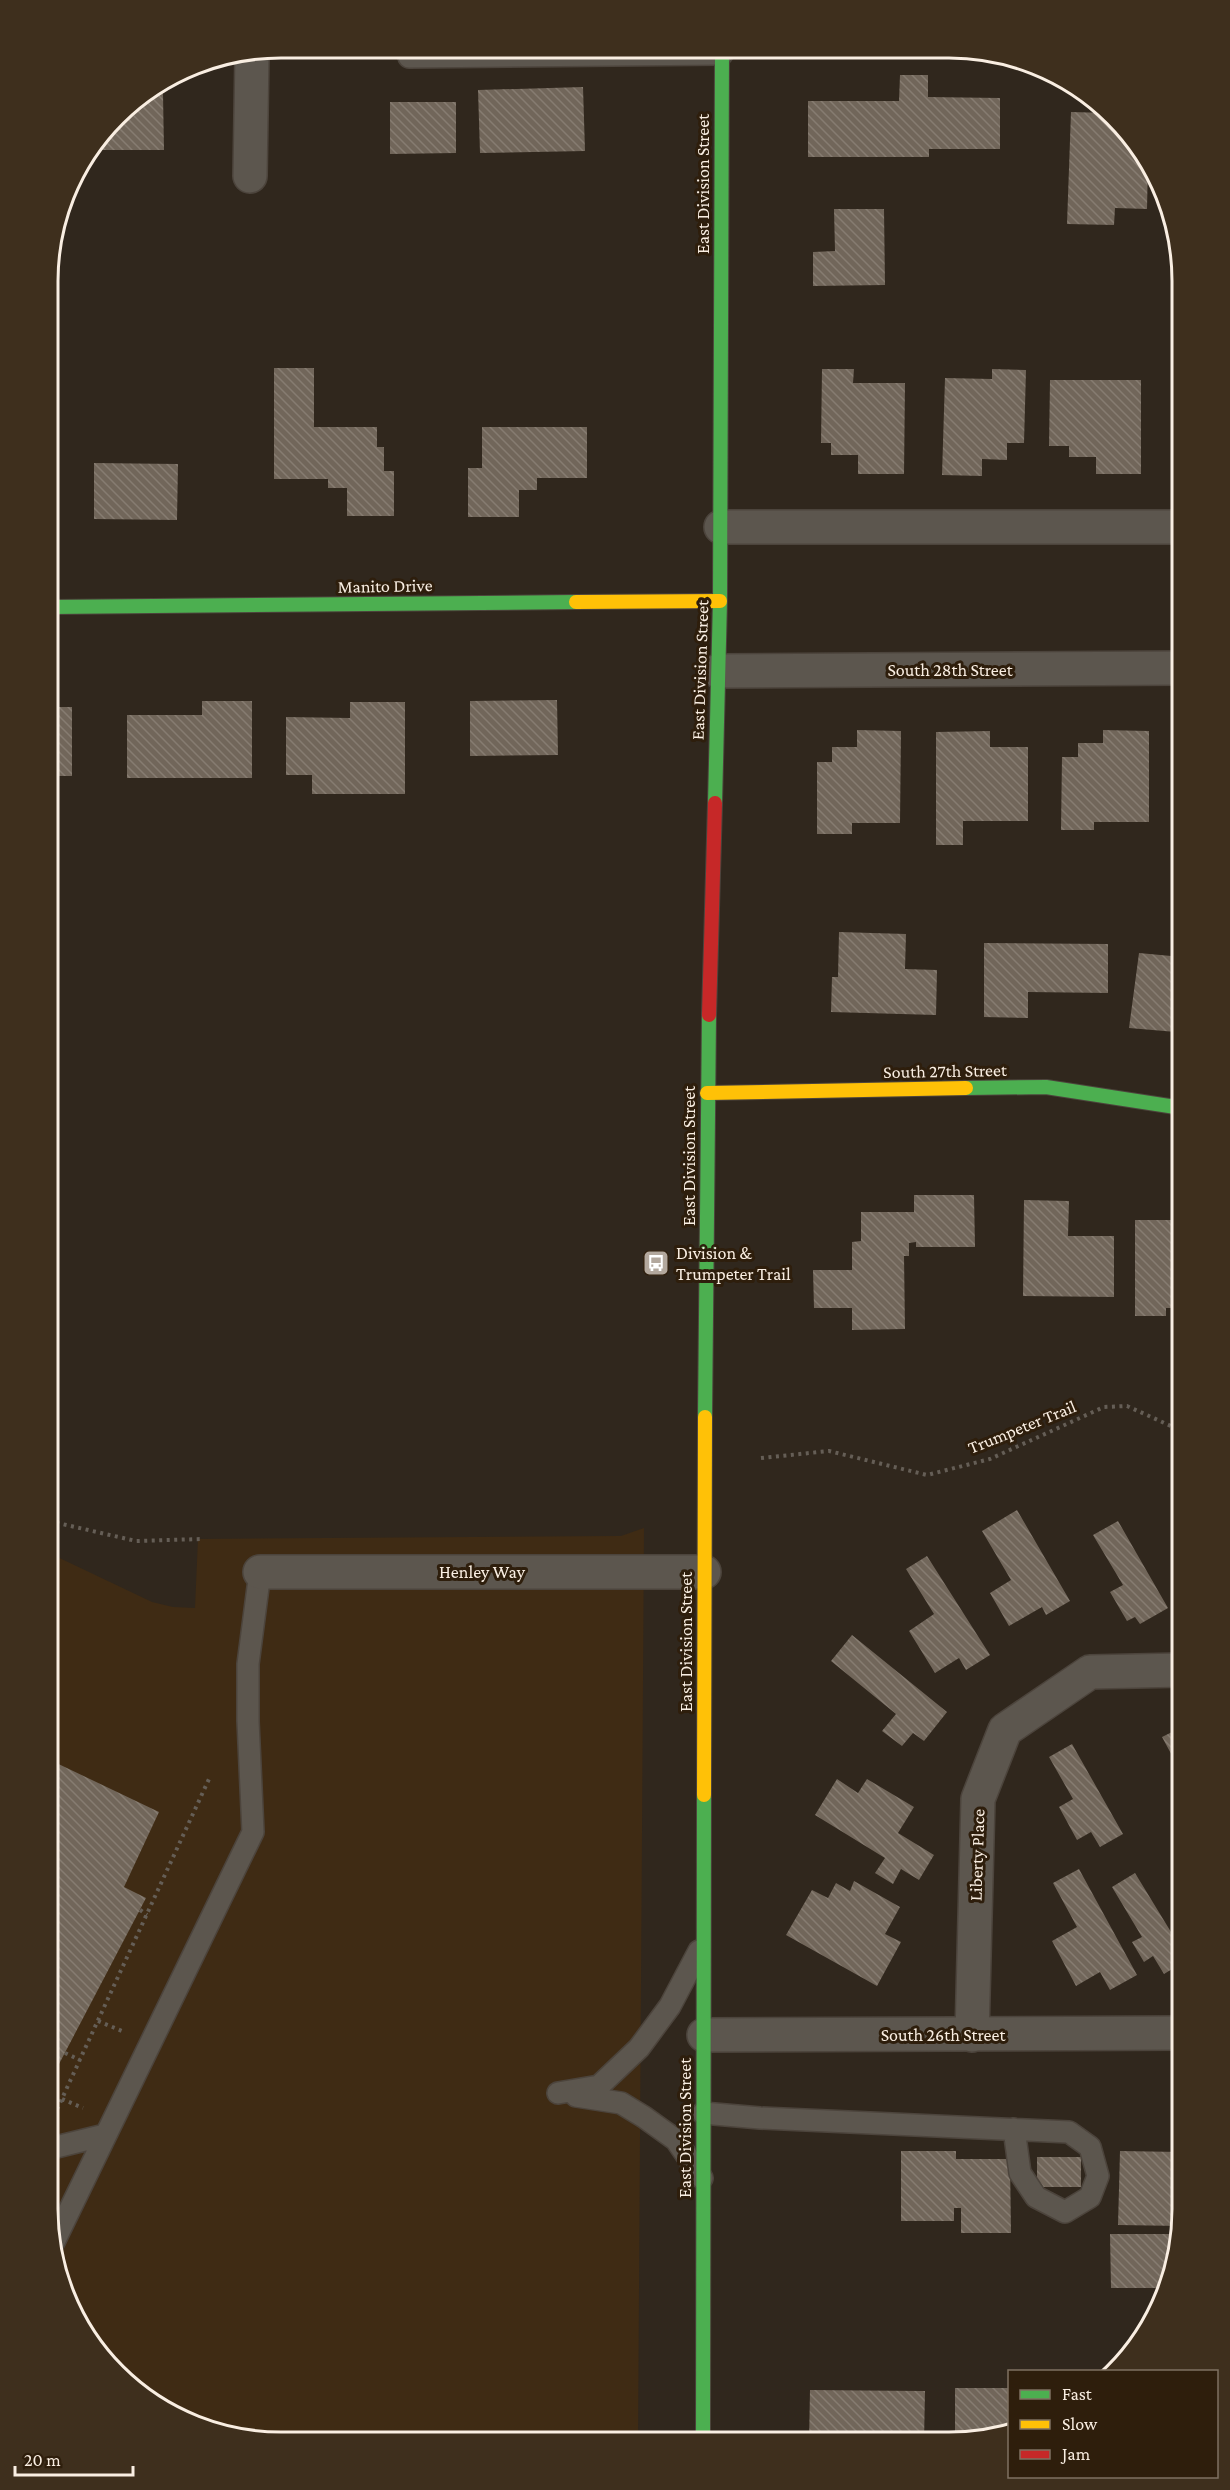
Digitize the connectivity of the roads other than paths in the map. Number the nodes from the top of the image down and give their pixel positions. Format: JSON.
{"nodes":[{"id":1,"x":722,"y":58,"type":"edge"},
{"id":2,"x":252,"y":60,"type":"edge"},
{"id":3,"x":250,"y":176,"type":"dead end"},
{"id":4,"x":721,"y":527,"type":"junction"},
{"id":5,"x":1172,"y":527,"type":"edge"},
{"id":6,"x":720,"y":601,"type":"junction"},
{"id":7,"x":58,"y":607,"type":"edge"},
{"id":8,"x":1172,"y":668,"type":"edge"},
{"id":9,"x":718,"y":671,"type":"junction"},
{"id":10,"x":707,"y":1093,"type":"junction"},
{"id":11,"x":1172,"y":1106,"type":"edge"},
{"id":12,"x":260,"y":1572,"type":"joint"},
{"id":13,"x":704,"y":1572,"type":"junction"},
{"id":14,"x":1172,"y":1670,"type":"edge"},
{"id":15,"x":704,"y":1942,"type":"junction"},
{"id":16,"x":1172,"y":2033,"type":"edge"},
{"id":17,"x":972,"y":2035,"type":"junction"},
{"id":18,"x":704,"y":2036,"type":"junction"},
{"id":19,"x":703,"y":2113,"type":"junction"},
{"id":20,"x":1014,"y":2129,"type":"junction"},
{"id":21,"x":105,"y":2135,"type":"junction"},
{"id":22,"x":58,"y":2147,"type":"edge"},
{"id":23,"x":703,"y":2180,"type":"junction"},
{"id":24,"x":59,"y":2230,"type":"edge"},
{"id":25,"x":703,"y":2432,"type":"edge"}],
"edges":[{"from":1,"to":4,"type":"street","name":"East Division Street"},
{"from":2,"to":3,"type":"street"},
{"from":4,"to":5,"type":"street"},
{"from":4,"to":6,"type":"street","name":"East Division Street"},
{"from":6,"to":7,"type":"street","name":"Manito Drive"},
{"from":6,"to":9,"type":"street","name":"East Division Street"},
{"from":8,"to":9,"type":"street","name":"South 28th Street"},
{"from":9,"to":10,"type":"street","name":"East Division Street"},
{"from":10,"to":11,"type":"street","name":"South 27th Street"},
{"from":10,"to":13,"type":"street","name":"East Division Street"},
{"from":12,"to":13,"type":"street","name":"Henley Way"},
{"from":12,"to":21,"type":"lane"},
{"from":13,"to":15,"type":"street","name":"East Division Street"},
{"from":14,"to":17,"type":"street","name":"Liberty Place"},
{"from":15,"to":18,"type":"street","name":"East Division Street"},
{"from":15,"to":23,"type":"lane"},
{"from":16,"to":17,"type":"street","name":"South 26th Street"},
{"from":17,"to":18,"type":"street","name":"South 26th Street"},
{"from":18,"to":19,"type":"street","name":"East Division Street"},
{"from":19,"to":20,"type":"lane"},
{"from":19,"to":23,"type":"street","name":"East Division Street"},
{"from":20,"to":20,"type":"lane"},
{"from":21,"to":22,"type":"lane"},
{"from":21,"to":24,"type":"lane"},
{"from":23,"to":25,"type":"street","name":"East Division Street"}]}
